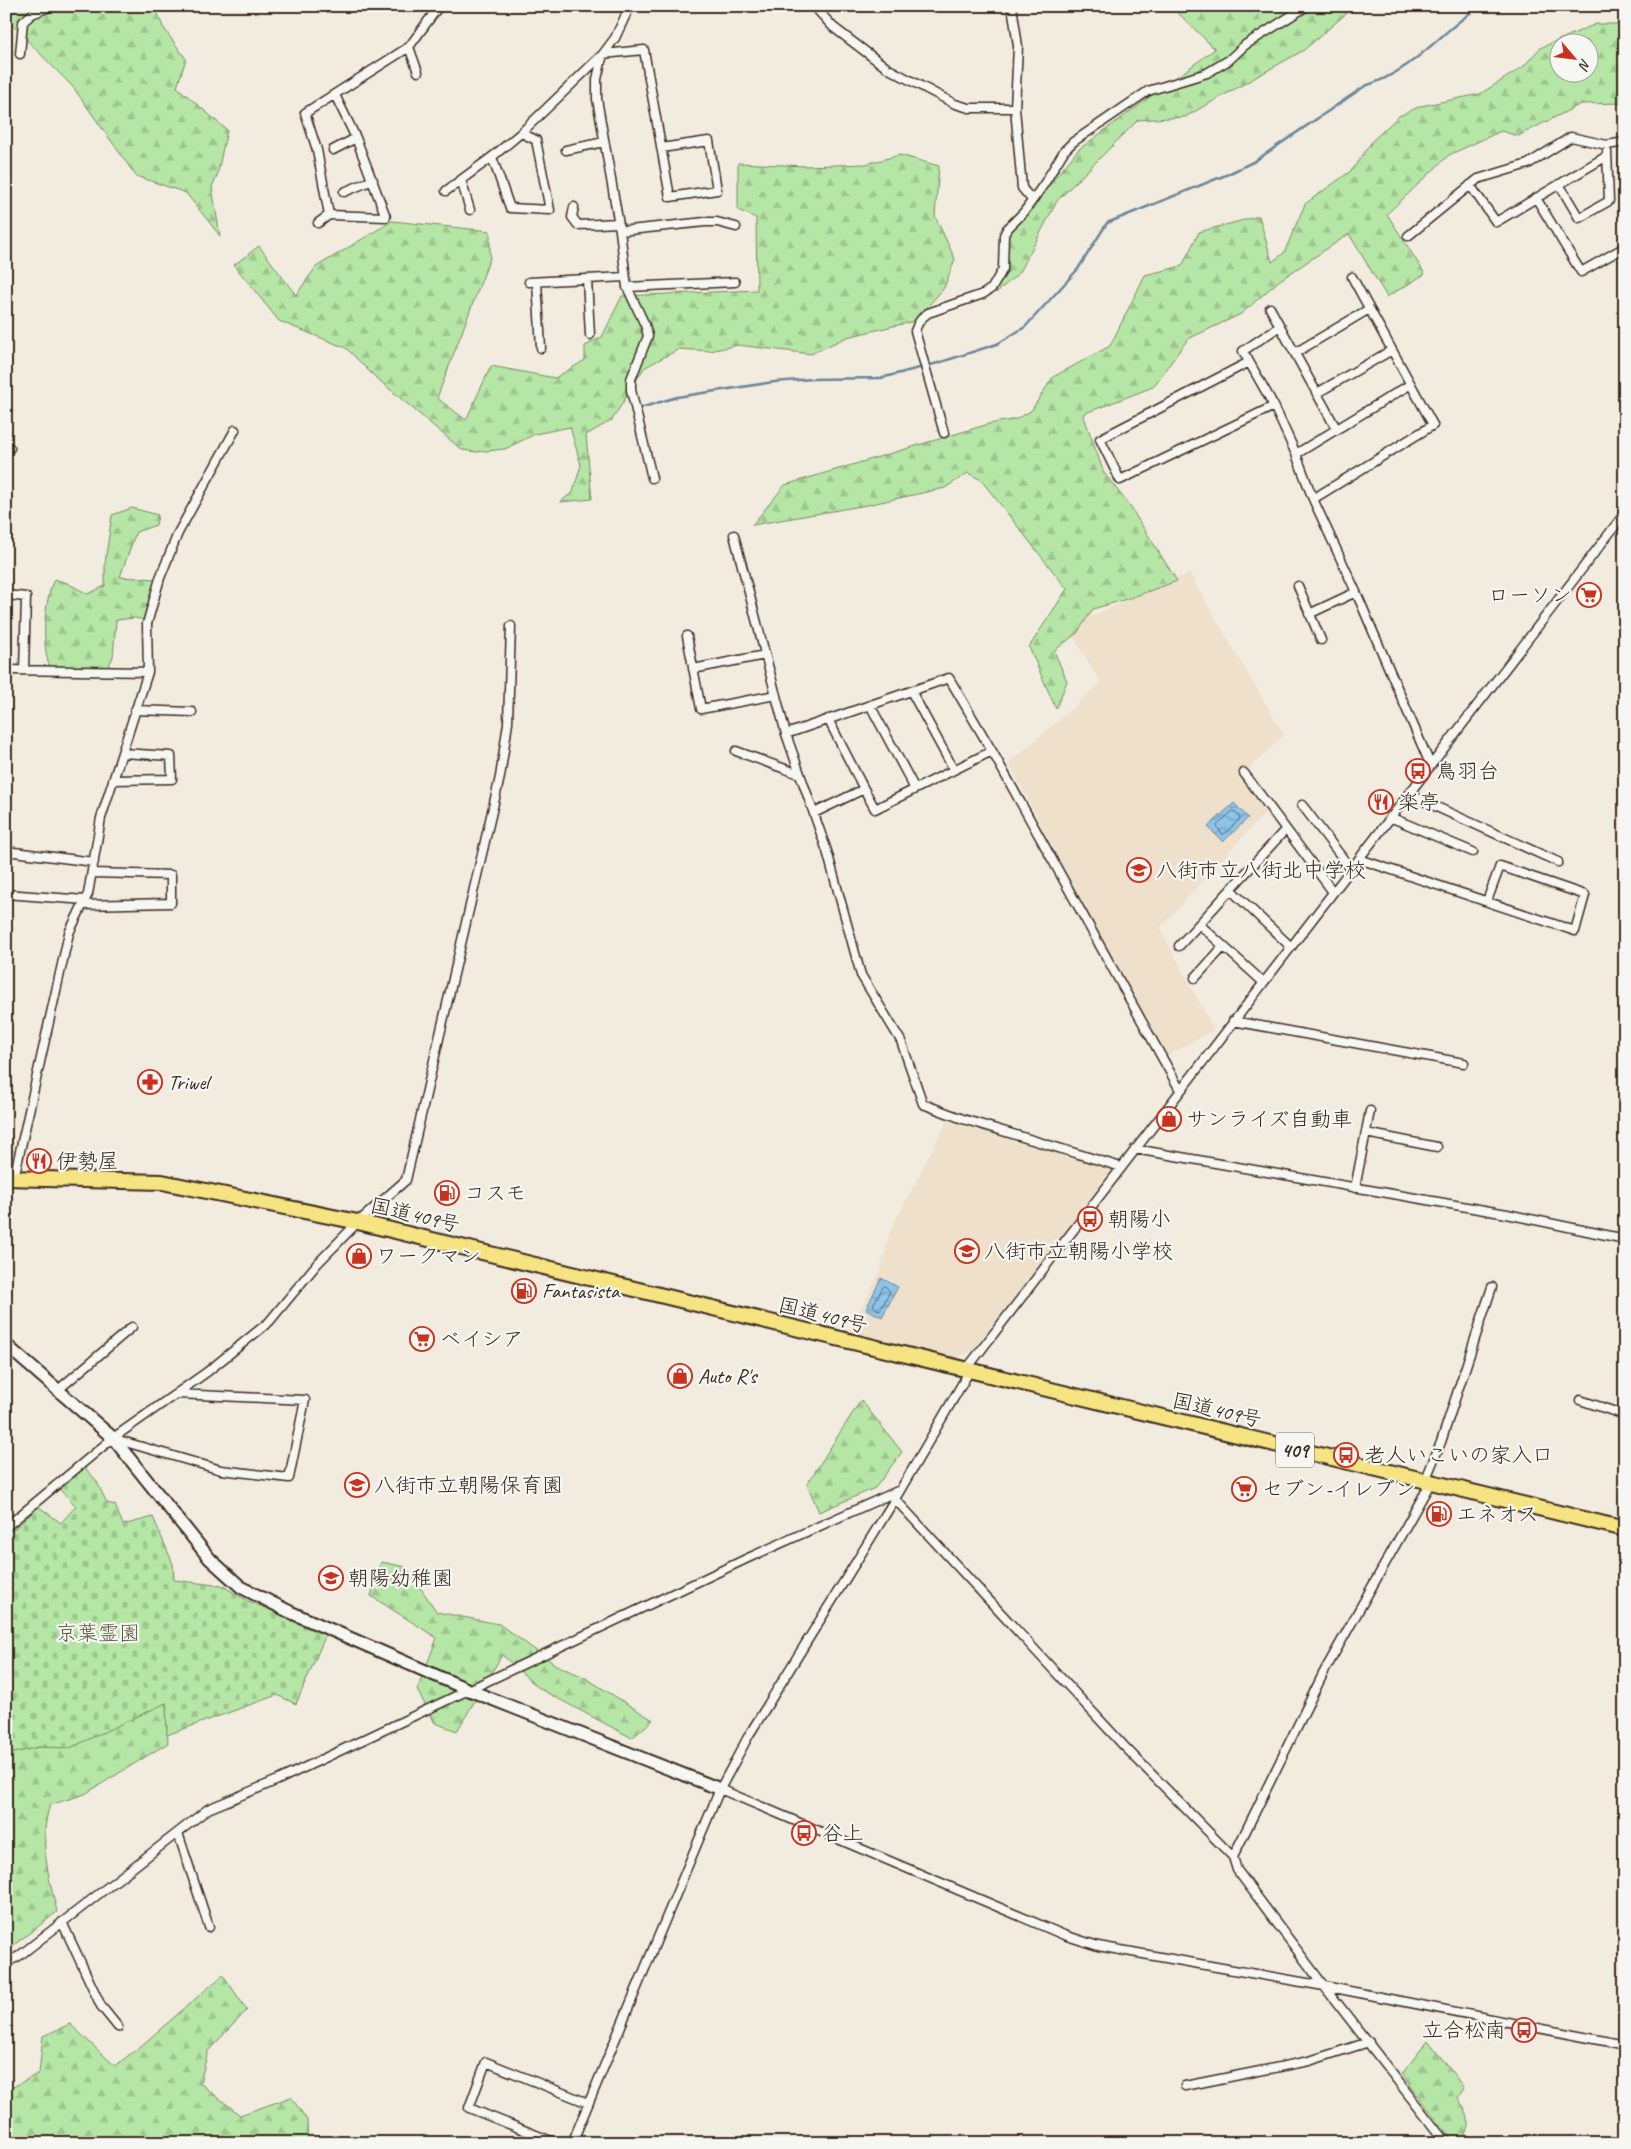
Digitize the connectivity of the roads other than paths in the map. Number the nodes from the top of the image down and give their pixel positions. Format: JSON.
{"nodes":[{"id":1,"x":52,"y":6,"type":"edge"},
{"id":2,"x":439,"y":6,"type":"edge"},
{"id":3,"x":630,"y":6,"type":"edge"},
{"id":4,"x":814,"y":6,"type":"edge"},
{"id":5,"x":1012,"y":6,"type":"edge"},
{"id":6,"x":1307,"y":6,"type":"edge"},
{"id":7,"x":409,"y":47,"type":"junction"},
{"id":8,"x":20,"y":54,"type":"dead end"},
{"id":9,"x":603,"y":54,"type":"junction"},
{"id":10,"x":418,"y":72,"type":"dead end"},
{"id":11,"x":334,"y":95,"type":"junction"},
{"id":12,"x":1016,"y":108,"type":"junction"},
{"id":13,"x":521,"y":133,"type":"junction"},
{"id":14,"x":356,"y":138,"type":"junction"},
{"id":15,"x":604,"y":142,"type":"junction"},
{"id":16,"x":1625,"y":142,"type":"edge"},
{"id":17,"x":1607,"y":145,"type":"junction"},
{"id":18,"x":661,"y":148,"type":"junction"},
{"id":19,"x":333,"y":150,"type":"dead end"},
{"id":20,"x":566,"y":150,"type":"dead end"},
{"id":21,"x":1607,"y":156,"type":"junction"},
{"id":22,"x":492,"y":157,"type":"junction"},
{"id":23,"x":373,"y":180,"type":"junction"},
{"id":24,"x":461,"y":180,"type":"junction"},
{"id":25,"x":1559,"y":184,"type":"junction"},
{"id":26,"x":1470,"y":185,"type":"junction"},
{"id":27,"x":446,"y":191,"type":"dead end"},
{"id":28,"x":344,"y":192,"type":"dead end"},
{"id":29,"x":1536,"y":198,"type":"junction"},
{"id":30,"x":1032,"y":200,"type":"junction"},
{"id":31,"x":574,"y":207,"type":"dead end"},
{"id":32,"x":470,"y":210,"type":"dead end"},
{"id":33,"x":329,"y":215,"type":"junction"},
{"id":34,"x":318,"y":223,"type":"dead end"},
{"id":35,"x":619,"y":227,"type":"junction"},
{"id":36,"x":736,"y":227,"type":"dead end"},
{"id":37,"x":1408,"y":236,"type":"dead end"},
{"id":38,"x":1625,"y":247,"type":"edge"},
{"id":39,"x":625,"y":277,"type":"junction"},
{"id":40,"x":1352,"y":277,"type":"dead end"},
{"id":41,"x":587,"y":279,"type":"junction"},
{"id":42,"x":735,"y":282,"type":"dead end"},
{"id":43,"x":627,"y":287,"type":"junction"},
{"id":44,"x":1270,"y":308,"type":"dead end"},
{"id":45,"x":1369,"y":309,"type":"junction"},
{"id":46,"x":1280,"y":326,"type":"junction"},
{"id":47,"x":590,"y":334,"type":"dead end"},
{"id":48,"x":540,"y":348,"type":"dead end"},
{"id":49,"x":1392,"y":350,"type":"junction"},
{"id":50,"x":1295,"y":353,"type":"junction"},
{"id":51,"x":1249,"y":362,"type":"junction"},
{"id":52,"x":1410,"y":384,"type":"junction"},
{"id":53,"x":1317,"y":392,"type":"junction"},
{"id":54,"x":1274,"y":406,"type":"junction"},
{"id":55,"x":235,"y":430,"type":"dead end"},
{"id":56,"x":1337,"y":430,"type":"junction"},
{"id":57,"x":944,"y":433,"type":"dead end"},
{"id":58,"x":1296,"y":454,"type":"junction"},
{"id":59,"x":652,"y":478,"type":"dead end"},
{"id":60,"x":1313,"y":499,"type":"junction"},
{"id":61,"x":1625,"y":513,"type":"edge"},
{"id":62,"x":734,"y":535,"type":"dead end"},
{"id":63,"x":1298,"y":586,"type":"dead end"},
{"id":64,"x":1356,"y":592,"type":"junction"},
{"id":65,"x":6,"y":596,"type":"edge"},
{"id":66,"x":1309,"y":614,"type":"junction"},
{"id":67,"x":512,"y":626,"type":"dead end"},
{"id":68,"x":687,"y":636,"type":"dead end"},
{"id":69,"x":1321,"y":640,"type":"dead end"},
{"id":70,"x":765,"y":655,"type":"junction"},
{"id":71,"x":693,"y":669,"type":"junction"},
{"id":72,"x":6,"y":670,"type":"edge"},
{"id":73,"x":24,"y":670,"type":"junction"},
{"id":74,"x":148,"y":672,"type":"junction"},
{"id":75,"x":911,"y":691,"type":"junction"},
{"id":76,"x":776,"y":696,"type":"junction"},
{"id":77,"x":870,"y":705,"type":"junction"},
{"id":78,"x":135,"y":710,"type":"junction"},
{"id":79,"x":192,"y":712,"type":"dead end"},
{"id":80,"x":828,"y":720,"type":"junction"},
{"id":81,"x":786,"y":734,"type":"junction"},
{"id":82,"x":736,"y":751,"type":"dead end"},
{"id":83,"x":992,"y":751,"type":"junction"},
{"id":84,"x":122,"y":753,"type":"junction"},
{"id":85,"x":1430,"y":764,"type":"junction"},
{"id":86,"x":954,"y":770,"type":"junction"},
{"id":87,"x":1244,"y":773,"type":"dead end"},
{"id":88,"x":798,"y":774,"type":"junction"},
{"id":89,"x":113,"y":780,"type":"junction"},
{"id":90,"x":864,"y":789,"type":"junction"},
{"id":91,"x":915,"y":789,"type":"junction"},
{"id":92,"x":1408,"y":794,"type":"junction"},
{"id":93,"x":1302,"y":805,"type":"dead end"},
{"id":94,"x":814,"y":813,"type":"junction"},
{"id":95,"x":1390,"y":818,"type":"junction"},
{"id":96,"x":1285,"y":830,"type":"junction"},
{"id":97,"x":6,"y":852,"type":"edge"},
{"id":98,"x":1473,"y":852,"type":"dead end"},
{"id":99,"x":1359,"y":859,"type":"junction"},
{"id":100,"x":94,"y":862,"type":"junction"},
{"id":101,"x":1558,"y":862,"type":"dead end"},
{"id":102,"x":1351,"y":869,"type":"junction"},
{"id":103,"x":92,"y":873,"type":"junction"},
{"id":104,"x":1231,"y":890,"type":"junction"},
{"id":105,"x":1333,"y":892,"type":"junction"},
{"id":106,"x":6,"y":894,"type":"edge"},
{"id":107,"x":1487,"y":902,"type":"junction"},
{"id":108,"x":84,"y":903,"type":"junction"},
{"id":109,"x":1199,"y":924,"type":"junction"},
{"id":110,"x":1179,"y":946,"type":"dead end"},
{"id":111,"x":1224,"y":946,"type":"junction"},
{"id":112,"x":1290,"y":946,"type":"junction"},
{"id":113,"x":1195,"y":978,"type":"dead end"},
{"id":114,"x":1263,"y":982,"type":"junction"},
{"id":115,"x":1233,"y":1020,"type":"junction"},
{"id":116,"x":1464,"y":1064,"type":"dead end"},
{"id":117,"x":1180,"y":1090,"type":"junction"},
{"id":118,"x":1370,"y":1111,"type":"dead end"},
{"id":119,"x":1366,"y":1133,"type":"junction"},
{"id":120,"x":1438,"y":1147,"type":"dead end"},
{"id":121,"x":1135,"y":1149,"type":"junction"},
{"id":122,"x":1121,"y":1167,"type":"junction"},
{"id":123,"x":10,"y":1178,"type":"edge"},
{"id":124,"x":1355,"y":1188,"type":"junction"},
{"id":125,"x":358,"y":1222,"type":"junction"},
{"id":126,"x":1625,"y":1239,"type":"edge"},
{"id":127,"x":1492,"y":1287,"type":"dead end"},
{"id":128,"x":132,"y":1327,"type":"dead end"},
{"id":129,"x":9,"y":1351,"type":"edge"},
{"id":130,"x":967,"y":1371,"type":"junction"},
{"id":131,"x":58,"y":1390,"type":"junction"},
{"id":132,"x":177,"y":1394,"type":"junction"},
{"id":133,"x":1580,"y":1400,"type":"dead end"},
{"id":134,"x":1625,"y":1415,"type":"edge"},
{"id":135,"x":113,"y":1438,"type":"junction"},
{"id":136,"x":1428,"y":1482,"type":"junction"},
{"id":137,"x":900,"y":1490,"type":"junction"},
{"id":138,"x":895,"y":1499,"type":"junction"},
{"id":139,"x":6,"y":1527,"type":"edge"},
{"id":140,"x":1625,"y":1529,"type":"edge"},
{"id":141,"x":469,"y":1690,"type":"junction"},
{"id":142,"x":720,"y":1789,"type":"junction"},
{"id":143,"x":178,"y":1833,"type":"junction"},
{"id":144,"x":1233,"y":1857,"type":"junction"},
{"id":145,"x":62,"y":1922,"type":"junction"},
{"id":146,"x":209,"y":1927,"type":"dead end"},
{"id":147,"x":6,"y":1963,"type":"edge"},
{"id":148,"x":1324,"y":1986,"type":"junction"},
{"id":149,"x":118,"y":2027,"type":"dead end"},
{"id":150,"x":1369,"y":2042,"type":"junction"},
{"id":151,"x":1625,"y":2045,"type":"edge"},
{"id":152,"x":1185,"y":2086,"type":"dead end"},
{"id":153,"x":588,"y":2104,"type":"junction"},
{"id":154,"x":556,"y":2143,"type":"edge"},
{"id":155,"x":572,"y":2143,"type":"edge"},
{"id":156,"x":1446,"y":2143,"type":"edge"}],
"edges":[{"from":1,"to":8,"type":"street"},
{"from":2,"to":7,"type":"street"},
{"from":3,"to":9,"type":"street"},
{"from":4,"to":12,"type":"street"},
{"from":5,"to":12,"type":"street"},
{"from":6,"to":30,"type":"street"},
{"from":7,"to":10,"type":"street"},
{"from":7,"to":11,"type":"street"},
{"from":9,"to":13,"type":"street"},
{"from":9,"to":15,"type":"street"},
{"from":9,"to":18,"type":"street"},
{"from":11,"to":14,"type":"street"},
{"from":11,"to":33,"type":"street"},
{"from":12,"to":30,"type":"street"},
{"from":13,"to":22,"type":"street"},
{"from":13,"to":22,"type":"street"},
{"from":14,"to":19,"type":"street"},
{"from":14,"to":23,"type":"street"},
{"from":15,"to":20,"type":"street"},
{"from":15,"to":35,"type":"street"},
{"from":16,"to":17,"type":"street"},
{"from":17,"to":21,"type":"street"},
{"from":17,"to":26,"type":"street"},
{"from":18,"to":18,"type":"street"},
{"from":21,"to":25,"type":"street"},
{"from":21,"to":25,"type":"street"},
{"from":22,"to":24,"type":"street"},
{"from":23,"to":28,"type":"street"},
{"from":23,"to":33,"type":"street"},
{"from":24,"to":27,"type":"street"},
{"from":24,"to":32,"type":"street"},
{"from":25,"to":29,"type":"street"},
{"from":26,"to":29,"type":"street"},
{"from":26,"to":37,"type":"street"},
{"from":29,"to":38,"type":"street"},
{"from":30,"to":57,"type":"street"},
{"from":31,"to":35,"type":"street"},
{"from":33,"to":34,"type":"street"},
{"from":35,"to":36,"type":"street"},
{"from":35,"to":39,"type":"street"},
{"from":39,"to":41,"type":"street"},
{"from":39,"to":43,"type":"street"},
{"from":40,"to":45,"type":"street"},
{"from":41,"to":47,"type":"street"},
{"from":41,"to":48,"type":"street"},
{"from":42,"to":43,"type":"street"},
{"from":43,"to":59,"type":"street"},
{"from":44,"to":46,"type":"street"},
{"from":45,"to":49,"type":"street"},
{"from":45,"to":50,"type":"street"},
{"from":46,"to":50,"type":"street"},
{"from":46,"to":51,"type":"street"},
{"from":49,"to":52,"type":"street"},
{"from":49,"to":53,"type":"street"},
{"from":50,"to":53,"type":"street"},
{"from":51,"to":54,"type":"street"},
{"from":51,"to":54,"type":"street"},
{"from":52,"to":56,"type":"street"},
{"from":52,"to":60,"type":"street"},
{"from":53,"to":56,"type":"street"},
{"from":54,"to":58,"type":"street"},
{"from":55,"to":74,"type":"street"},
{"from":56,"to":58,"type":"street"},
{"from":58,"to":60,"type":"street"},
{"from":60,"to":64,"type":"street"},
{"from":61,"to":85,"type":"street"},
{"from":62,"to":70,"type":"street"},
{"from":63,"to":66,"type":"street"},
{"from":64,"to":66,"type":"street"},
{"from":64,"to":85,"type":"street"},
{"from":65,"to":73,"type":"street"},
{"from":66,"to":69,"type":"street"},
{"from":67,"to":125,"type":"street"},
{"from":68,"to":71,"type":"street"},
{"from":70,"to":71,"type":"street"},
{"from":70,"to":76,"type":"street"},
{"from":71,"to":76,"type":"street"},
{"from":72,"to":73,"type":"street"},
{"from":73,"to":74,"type":"street"},
{"from":74,"to":78,"type":"street"},
{"from":75,"to":77,"type":"street"},
{"from":75,"to":83,"type":"street"},
{"from":75,"to":86,"type":"street"},
{"from":76,"to":81,"type":"street"},
{"from":77,"to":80,"type":"street"},
{"from":77,"to":91,"type":"street"},
{"from":78,"to":79,"type":"street"},
{"from":78,"to":84,"type":"street"},
{"from":80,"to":81,"type":"street"},
{"from":80,"to":90,"type":"street"},
{"from":81,"to":88,"type":"street"},
{"from":82,"to":88,"type":"street"},
{"from":83,"to":86,"type":"street"},
{"from":83,"to":117,"type":"street"},
{"from":84,"to":89,"type":"street"},
{"from":84,"to":89,"type":"street"},
{"from":85,"to":92,"type":"street"},
{"from":86,"to":91,"type":"street"},
{"from":87,"to":96,"type":"street"},
{"from":88,"to":94,"type":"street"},
{"from":89,"to":100,"type":"street"},
{"from":90,"to":91,"type":"street"},
{"from":90,"to":94,"type":"street"},
{"from":92,"to":95,"type":"street"},
{"from":92,"to":101,"type":"street"},
{"from":93,"to":102,"type":"street"},
{"from":94,"to":122,"type":"street"},
{"from":95,"to":98,"type":"street"},
{"from":95,"to":99,"type":"street"},
{"from":96,"to":104,"type":"street"},
{"from":96,"to":105,"type":"street"},
{"from":97,"to":100,"type":"street"},
{"from":99,"to":102,"type":"street"},
{"from":99,"to":107,"type":"street"},
{"from":100,"to":103,"type":"street"},
{"from":102,"to":105,"type":"street"},
{"from":103,"to":108,"type":"street"},
{"from":103,"to":108,"type":"street"},
{"from":104,"to":109,"type":"street"},
{"from":104,"to":112,"type":"street"},
{"from":105,"to":112,"type":"street"},
{"from":106,"to":108,"type":"street"},
{"from":107,"to":107,"type":"street"},
{"from":108,"to":123,"type":"street"},
{"from":109,"to":110,"type":"street"},
{"from":109,"to":111,"type":"street"},
{"from":111,"to":113,"type":"street"},
{"from":111,"to":114,"type":"street"},
{"from":112,"to":114,"type":"street"},
{"from":114,"to":115,"type":"street"},
{"from":115,"to":116,"type":"street"},
{"from":115,"to":117,"type":"street"},
{"from":117,"to":121,"type":"street"},
{"from":118,"to":119,"type":"street"},
{"from":119,"to":120,"type":"street"},
{"from":119,"to":124,"type":"street"},
{"from":121,"to":122,"type":"street"},
{"from":121,"to":124,"type":"street"},
{"from":122,"to":130,"type":"street"},
{"from":123,"to":125,"type":"highway","name":"国道409号","number":"409"},
{"from":124,"to":126,"type":"street"},
{"from":125,"to":130,"type":"highway","name":"国道409号","number":"409"},
{"from":125,"to":132,"type":"street"},
{"from":127,"to":136,"type":"street"},
{"from":128,"to":131,"type":"street"},
{"from":129,"to":131,"type":"street"},
{"from":130,"to":136,"type":"highway","name":"国道409号","number":"409"},
{"from":130,"to":137,"type":"street"},
{"from":131,"to":135,"type":"street"},
{"from":132,"to":135,"type":"street"},
{"from":132,"to":135,"type":"street"},
{"from":133,"to":134,"type":"street"},
{"from":135,"to":139,"type":"street"},
{"from":135,"to":141,"type":"street"},
{"from":136,"to":140,"type":"highway","name":"国道409号","number":"409"},
{"from":136,"to":144,"type":"street"},
{"from":137,"to":138,"type":"street"},
{"from":137,"to":141,"type":"street"},
{"from":138,"to":142,"type":"street"},
{"from":138,"to":144,"type":"street"},
{"from":141,"to":142,"type":"street"},
{"from":141,"to":143,"type":"street"},
{"from":142,"to":148,"type":"street"},
{"from":142,"to":153,"type":"street"},
{"from":143,"to":145,"type":"street"},
{"from":143,"to":146,"type":"street"},
{"from":144,"to":148,"type":"street"},
{"from":145,"to":147,"type":"street"},
{"from":145,"to":149,"type":"street"},
{"from":148,"to":150,"type":"street"},
{"from":148,"to":151,"type":"street"},
{"from":150,"to":152,"type":"street"},
{"from":150,"to":156,"type":"street"},
{"from":153,"to":154,"type":"street"},
{"from":153,"to":155,"type":"street"}]}
